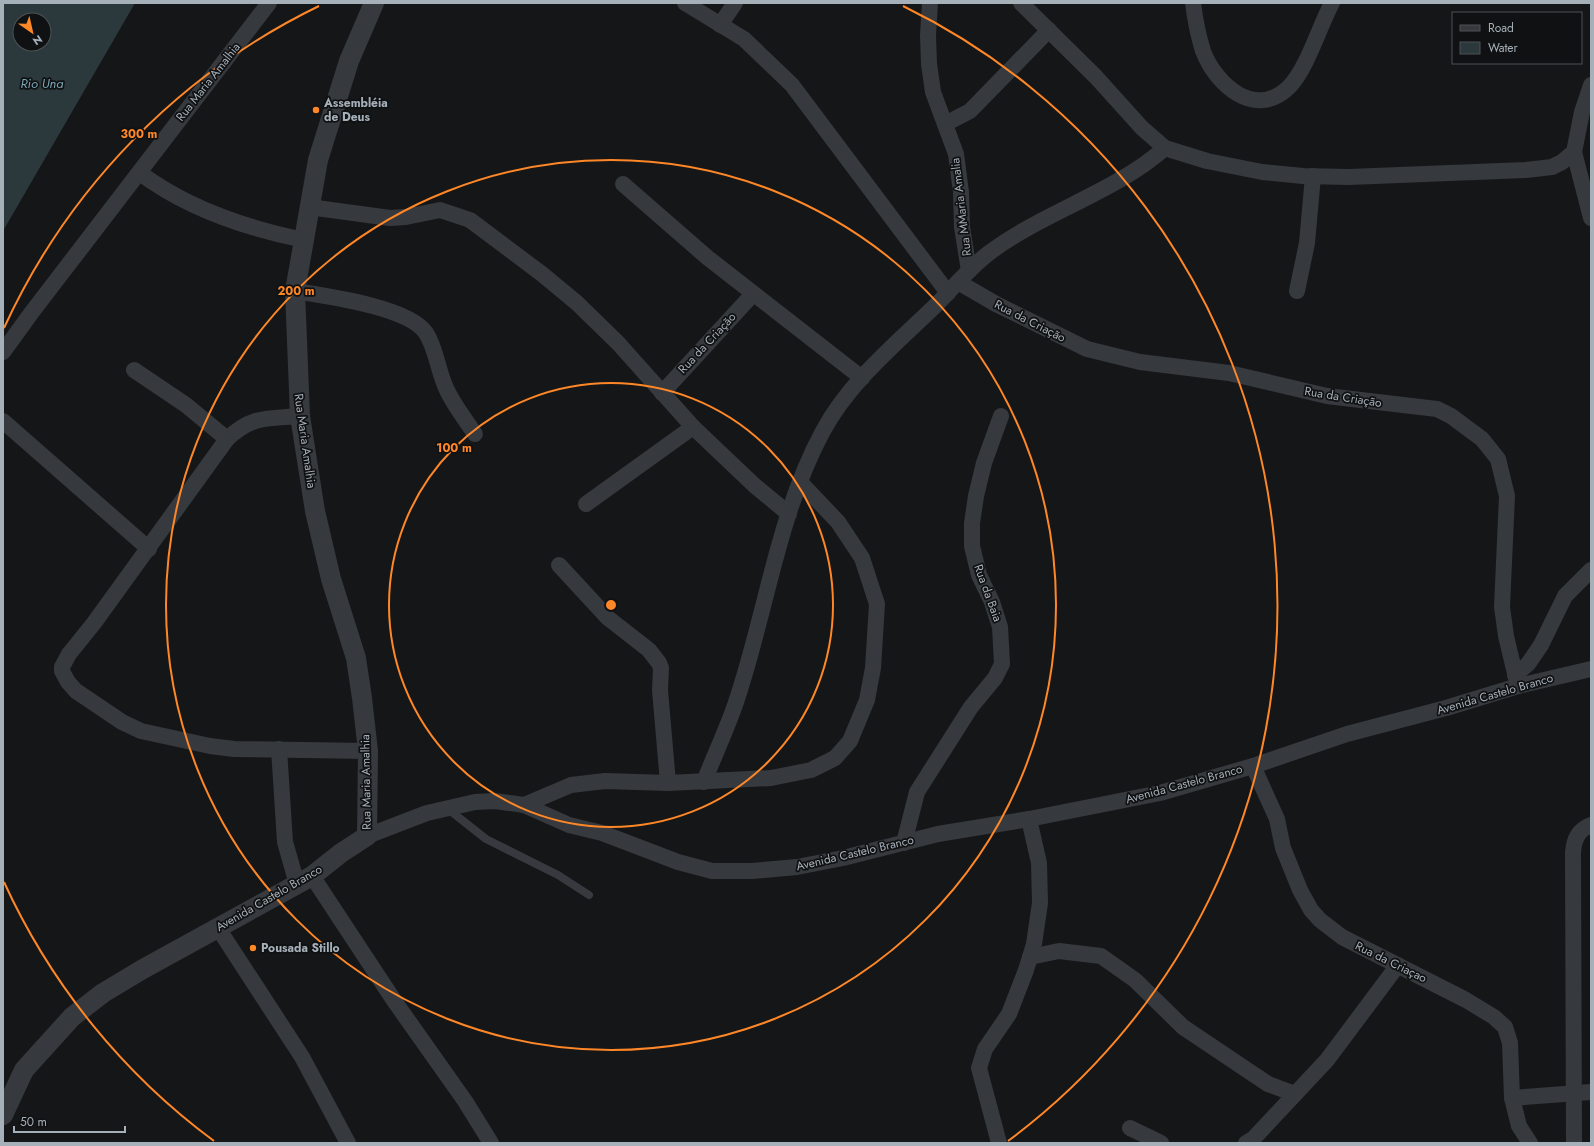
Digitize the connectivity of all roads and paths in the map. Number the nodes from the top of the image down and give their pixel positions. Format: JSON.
{"nodes":[{"id":1,"x":269,"y":3,"type":"edge"},
{"id":2,"x":374,"y":3,"type":"edge"},
{"id":3,"x":686,"y":3,"type":"edge"},
{"id":4,"x":734,"y":3,"type":"edge"},
{"id":5,"x":930,"y":3,"type":"edge"},
{"id":6,"x":1021,"y":3,"type":"edge"},
{"id":7,"x":1193,"y":3,"type":"edge"},
{"id":8,"x":1332,"y":3,"type":"edge"},
{"id":9,"x":720,"y":25,"type":"junction"},
{"id":10,"x":1049,"y":30,"type":"junction"},
{"id":11,"x":1591,"y":85,"type":"edge"},
{"id":12,"x":945,"y":124,"type":"junction"},
{"id":13,"x":1165,"y":148,"type":"junction"},
{"id":14,"x":1574,"y":152,"type":"junction"},
{"id":15,"x":140,"y":173,"type":"junction"},
{"id":16,"x":1313,"y":176,"type":"junction"},
{"id":17,"x":623,"y":184,"type":"dead end"},
{"id":18,"x":309,"y":207,"type":"junction"},
{"id":19,"x":1591,"y":218,"type":"edge"},
{"id":20,"x":304,"y":240,"type":"junction"},
{"id":21,"x":959,"y":282,"type":"junction"},
{"id":22,"x":295,"y":291,"type":"junction"},
{"id":23,"x":1297,"y":291,"type":"dead end"},
{"id":24,"x":753,"y":294,"type":"junction"},
{"id":25,"x":3,"y":352,"type":"edge"},
{"id":26,"x":134,"y":370,"type":"dead end"},
{"id":27,"x":862,"y":378,"type":"junction"},
{"id":28,"x":662,"y":393,"type":"junction"},
{"id":29,"x":300,"y":416,"type":"junction"},
{"id":30,"x":1002,"y":416,"type":"dead end"},
{"id":31,"x":3,"y":421,"type":"edge"},
{"id":32,"x":693,"y":427,"type":"junction"},
{"id":33,"x":475,"y":434,"type":"dead end"},
{"id":34,"x":228,"y":439,"type":"junction"},
{"id":35,"x":800,"y":482,"type":"junction"},
{"id":36,"x":586,"y":504,"type":"dead end"},
{"id":37,"x":789,"y":514,"type":"junction"},
{"id":38,"x":149,"y":549,"type":"junction"},
{"id":39,"x":559,"y":565,"type":"dead end"},
{"id":40,"x":1591,"y":570,"type":"edge"},
{"id":41,"x":1591,"y":669,"type":"edge"},
{"id":42,"x":1516,"y":681,"type":"junction"},
{"id":43,"x":279,"y":749,"type":"junction"},
{"id":44,"x":368,"y":751,"type":"junction"},
{"id":45,"x":1253,"y":766,"type":"junction"},
{"id":46,"x":704,"y":782,"type":"junction"},
{"id":47,"x":668,"y":783,"type":"junction"},
{"id":48,"x":524,"y":805,"type":"junction"},
{"id":49,"x":448,"y":809,"type":"junction"},
{"id":50,"x":1029,"y":819,"type":"junction"},
{"id":51,"x":1591,"y":825,"type":"edge"},
{"id":52,"x":367,"y":836,"type":"junction"},
{"id":53,"x":904,"y":843,"type":"junction"},
{"id":54,"x":305,"y":880,"type":"junction"},
{"id":55,"x":589,"y":895,"type":"dead end"},
{"id":56,"x":218,"y":928,"type":"junction"},
{"id":57,"x":1030,"y":956,"type":"junction"},
{"id":58,"x":1398,"y":965,"type":"junction"},
{"id":59,"x":1591,"y":1092,"type":"edge"},
{"id":60,"x":1575,"y":1093,"type":"junction"},
{"id":61,"x":1295,"y":1094,"type":"junction"},
{"id":62,"x":1512,"y":1098,"type":"junction"},
{"id":63,"x":3,"y":1115,"type":"edge"},
{"id":64,"x":1130,"y":1128,"type":"dead end"},
{"id":65,"x":348,"y":1143,"type":"edge"},
{"id":66,"x":491,"y":1143,"type":"edge"},
{"id":67,"x":999,"y":1143,"type":"edge"},
{"id":68,"x":1161,"y":1143,"type":"edge"},
{"id":69,"x":1246,"y":1143,"type":"edge"},
{"id":70,"x":1530,"y":1143,"type":"edge"},
{"id":71,"x":1574,"y":1143,"type":"edge"}],
"edges":[{"from":1,"to":15,"type":"street","name":"Rua Maria Amalhia"},
{"from":2,"to":18,"type":"street","name":"Rua Maria Amalhia"},
{"from":3,"to":9,"type":"street"},
{"from":4,"to":9,"type":"street"},
{"from":5,"to":12,"type":"street","name":"Rua MMaria Amalia"},
{"from":6,"to":10,"type":"street"},
{"from":7,"to":8,"type":"street"},
{"from":9,"to":21,"type":"street"},
{"from":10,"to":12,"type":"street"},
{"from":10,"to":13,"type":"street"},
{"from":11,"to":14,"type":"street"},
{"from":12,"to":21,"type":"street","name":"Rua MMaria Amalia"},
{"from":13,"to":16,"type":"street"},
{"from":13,"to":21,"type":"street"},
{"from":14,"to":16,"type":"street"},
{"from":14,"to":19,"type":"street"},
{"from":15,"to":20,"type":"street"},
{"from":15,"to":25,"type":"street","name":"Rua Maria Amalhia"},
{"from":16,"to":23,"type":"street"},
{"from":17,"to":24,"type":"street"},
{"from":18,"to":20,"type":"street","name":"Rua Maria Amalhia"},
{"from":18,"to":28,"type":"street"},
{"from":20,"to":22,"type":"street","name":"Rua Maria Amalhia"},
{"from":21,"to":27,"type":"street"},
{"from":21,"to":42,"type":"street","name":"Rua da Criação"},
{"from":22,"to":29,"type":"street","name":"Rua Maria Amalhia"},
{"from":22,"to":33,"type":"street"},
{"from":24,"to":27,"type":"street"},
{"from":24,"to":28,"type":"street","name":"Rua da Criação"},
{"from":26,"to":34,"type":"street"},
{"from":27,"to":35,"type":"street"},
{"from":28,"to":32,"type":"street"},
{"from":29,"to":34,"type":"street"},
{"from":29,"to":44,"type":"street","name":"Rua Maria Amalhia"},
{"from":30,"to":53,"type":"street","name":"Rua da Baia"},
{"from":31,"to":38,"type":"street"},
{"from":32,"to":36,"type":"street"},
{"from":32,"to":37,"type":"street"},
{"from":34,"to":38,"type":"street"},
{"from":35,"to":37,"type":"street"},
{"from":35,"to":46,"type":"street"},
{"from":37,"to":46,"type":"street"},
{"from":38,"to":43,"type":"street"},
{"from":39,"to":47,"type":"street"},
{"from":40,"to":42,"type":"street"},
{"from":41,"to":42,"type":"street","name":"Avenida Castelo Branco"},
{"from":42,"to":45,"type":"street","name":"Avenida Castelo Branco"},
{"from":43,"to":44,"type":"street"},
{"from":43,"to":54,"type":"street"},
{"from":44,"to":52,"type":"street","name":"Rua Maria Amalhia"},
{"from":45,"to":50,"type":"street","name":"Avenida Castelo Branco"},
{"from":45,"to":58,"type":"street","name":"Rua da Criaçao"},
{"from":46,"to":47,"type":"street"},
{"from":47,"to":48,"type":"street"},
{"from":48,"to":49,"type":"street","name":"Avenida Castelo Branco"},
{"from":48,"to":53,"type":"street","name":"Avenida Castelo Branco"},
{"from":49,"to":52,"type":"street","name":"Avenida Castelo Branco"},
{"from":49,"to":55,"type":"lane"},
{"from":50,"to":53,"type":"street","name":"Avenida Castelo Branco"},
{"from":50,"to":57,"type":"street"},
{"from":51,"to":60,"type":"street"},
{"from":52,"to":54,"type":"street","name":"Avenida Castelo Branco"},
{"from":54,"to":56,"type":"street","name":"Avenida Castelo Branco"},
{"from":54,"to":66,"type":"street"},
{"from":56,"to":63,"type":"street","name":"Avenida Castelo Branco"},
{"from":56,"to":65,"type":"street"},
{"from":57,"to":61,"type":"street"},
{"from":57,"to":67,"type":"street"},
{"from":58,"to":61,"type":"street"},
{"from":58,"to":62,"type":"street","name":"Rua da Criaçao"},
{"from":59,"to":60,"type":"street"},
{"from":60,"to":62,"type":"street"},
{"from":60,"to":71,"type":"street"},
{"from":61,"to":69,"type":"street"},
{"from":62,"to":70,"type":"street","name":"Rua da Criaçao"},
{"from":64,"to":68,"type":"street"}]}
